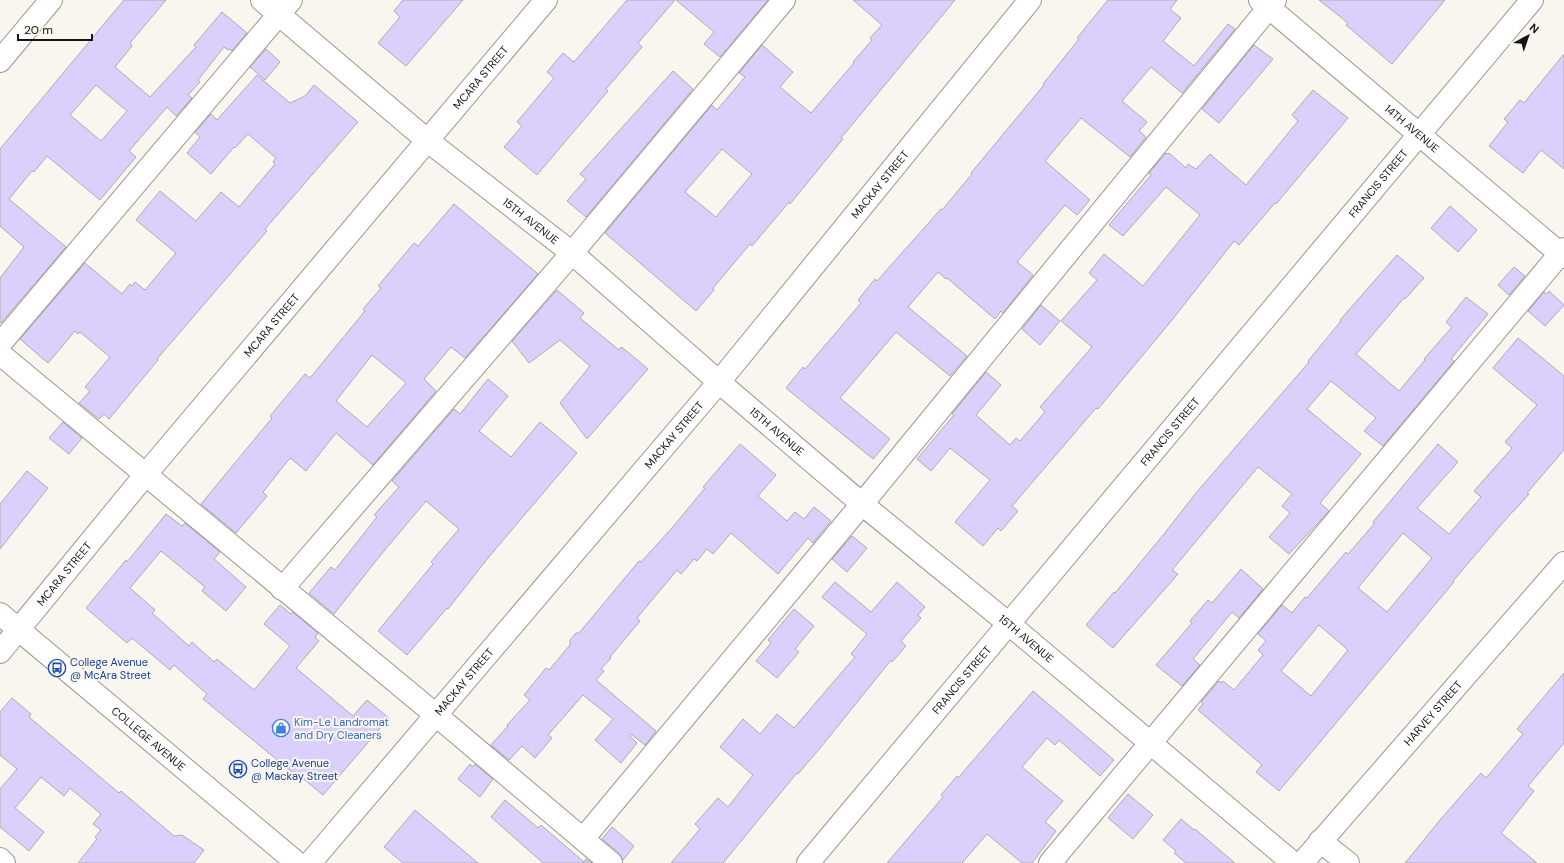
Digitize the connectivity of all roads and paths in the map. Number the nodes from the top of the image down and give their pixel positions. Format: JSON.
{"nodes":[{"id":1,"x":51,"y":0,"type":"edge"},
{"id":2,"x":262,"y":0,"type":"edge"},
{"id":3,"x":546,"y":0,"type":"edge"},
{"id":4,"x":784,"y":0,"type":"edge"},
{"id":5,"x":1030,"y":0,"type":"edge"},
{"id":6,"x":1532,"y":0,"type":"edge"},
{"id":7,"x":1268,"y":2,"type":"edge"},
{"id":8,"x":285,"y":7,"type":"edge"},
{"id":9,"x":0,"y":61,"type":"edge"},
{"id":10,"x":1420,"y":134,"type":"junction"},
{"id":11,"x":428,"y":141,"type":"junction"},
{"id":12,"x":572,"y":253,"type":"junction"},
{"id":13,"x":1563,"y":253,"type":"edge"},
{"id":14,"x":0,"y":344,"type":"edge"},
{"id":15,"x":0,"y":354,"type":"edge"},
{"id":16,"x":718,"y":382,"type":"junction"},
{"id":17,"x":146,"y":474,"type":"junction"},
{"id":18,"x":862,"y":504,"type":"junction"},
{"id":19,"x":1564,"y":563,"type":"edge"},
{"id":20,"x":282,"y":589,"type":"junction"},
{"id":21,"x":0,"y":614,"type":"edge"},
{"id":22,"x":1009,"y":624,"type":"junction"},
{"id":23,"x":19,"y":630,"type":"junction"},
{"id":24,"x":0,"y":652,"type":"edge"},
{"id":25,"x":436,"y":715,"type":"junction"},
{"id":26,"x":1150,"y":742,"type":"junction"},
{"id":27,"x":583,"y":839,"type":"junction"},
{"id":28,"x":1320,"y":840,"type":"junction"},
{"id":29,"x":0,"y":859,"type":"edge"},
{"id":30,"x":4,"y":863,"type":"edge"},
{"id":31,"x":297,"y":863,"type":"edge"},
{"id":32,"x":310,"y":863,"type":"edge"},
{"id":33,"x":611,"y":863,"type":"edge"},
{"id":34,"x":808,"y":863,"type":"edge"},
{"id":35,"x":1050,"y":863,"type":"edge"},
{"id":36,"x":1293,"y":863,"type":"edge"},
{"id":37,"x":1302,"y":863,"type":"edge"},
{"id":38,"x":1348,"y":863,"type":"edge"}],
"edges":[{"from":1,"to":9,"type":"street"},
{"from":2,"to":8,"type":"street","name":"15TH AVENUE"},
{"from":3,"to":11,"type":"street","name":"MCARA STREET"},
{"from":4,"to":12,"type":"street"},
{"from":5,"to":16,"type":"street","name":"MACKAY STREET"},
{"from":6,"to":10,"type":"street","name":"FRANCIS STREET"},
{"from":7,"to":10,"type":"street","name":"14TH AVENUE"},
{"from":7,"to":18,"type":"street"},
{"from":8,"to":11,"type":"street","name":"15TH AVENUE"},
{"from":8,"to":14,"type":"street"},
{"from":10,"to":13,"type":"street","name":"14TH AVENUE"},
{"from":10,"to":22,"type":"street","name":"FRANCIS STREET"},
{"from":11,"to":12,"type":"street","name":"15TH AVENUE"},
{"from":11,"to":17,"type":"street","name":"MCARA STREET"},
{"from":12,"to":16,"type":"street","name":"15TH AVENUE"},
{"from":12,"to":20,"type":"street"},
{"from":13,"to":26,"type":"street"},
{"from":15,"to":17,"type":"street"},
{"from":16,"to":18,"type":"street","name":"15TH AVENUE"},
{"from":16,"to":25,"type":"street","name":"MACKAY STREET"},
{"from":17,"to":20,"type":"street"},
{"from":17,"to":23,"type":"street","name":"MCARA STREET"},
{"from":18,"to":22,"type":"street","name":"15TH AVENUE"},
{"from":18,"to":27,"type":"street"},
{"from":19,"to":28,"type":"street","name":"HARVEY STREET"},
{"from":20,"to":25,"type":"street"},
{"from":21,"to":23,"type":"street","name":"COLLEGE AVENUE"},
{"from":22,"to":26,"type":"street","name":"15TH AVENUE"},
{"from":22,"to":34,"type":"street","name":"FRANCIS STREET"},
{"from":23,"to":24,"type":"street","name":"MCARA STREET"},
{"from":23,"to":31,"type":"street","name":"COLLEGE AVENUE"},
{"from":25,"to":27,"type":"street"},
{"from":25,"to":32,"type":"street","name":"MACKAY STREET"},
{"from":26,"to":35,"type":"street"},
{"from":26,"to":36,"type":"street","name":"15TH AVENUE"},
{"from":27,"to":33,"type":"street"},
{"from":28,"to":37,"type":"street","name":"HARVEY STREET"},
{"from":28,"to":38,"type":"street"},
{"from":29,"to":30,"type":"street"}]}
